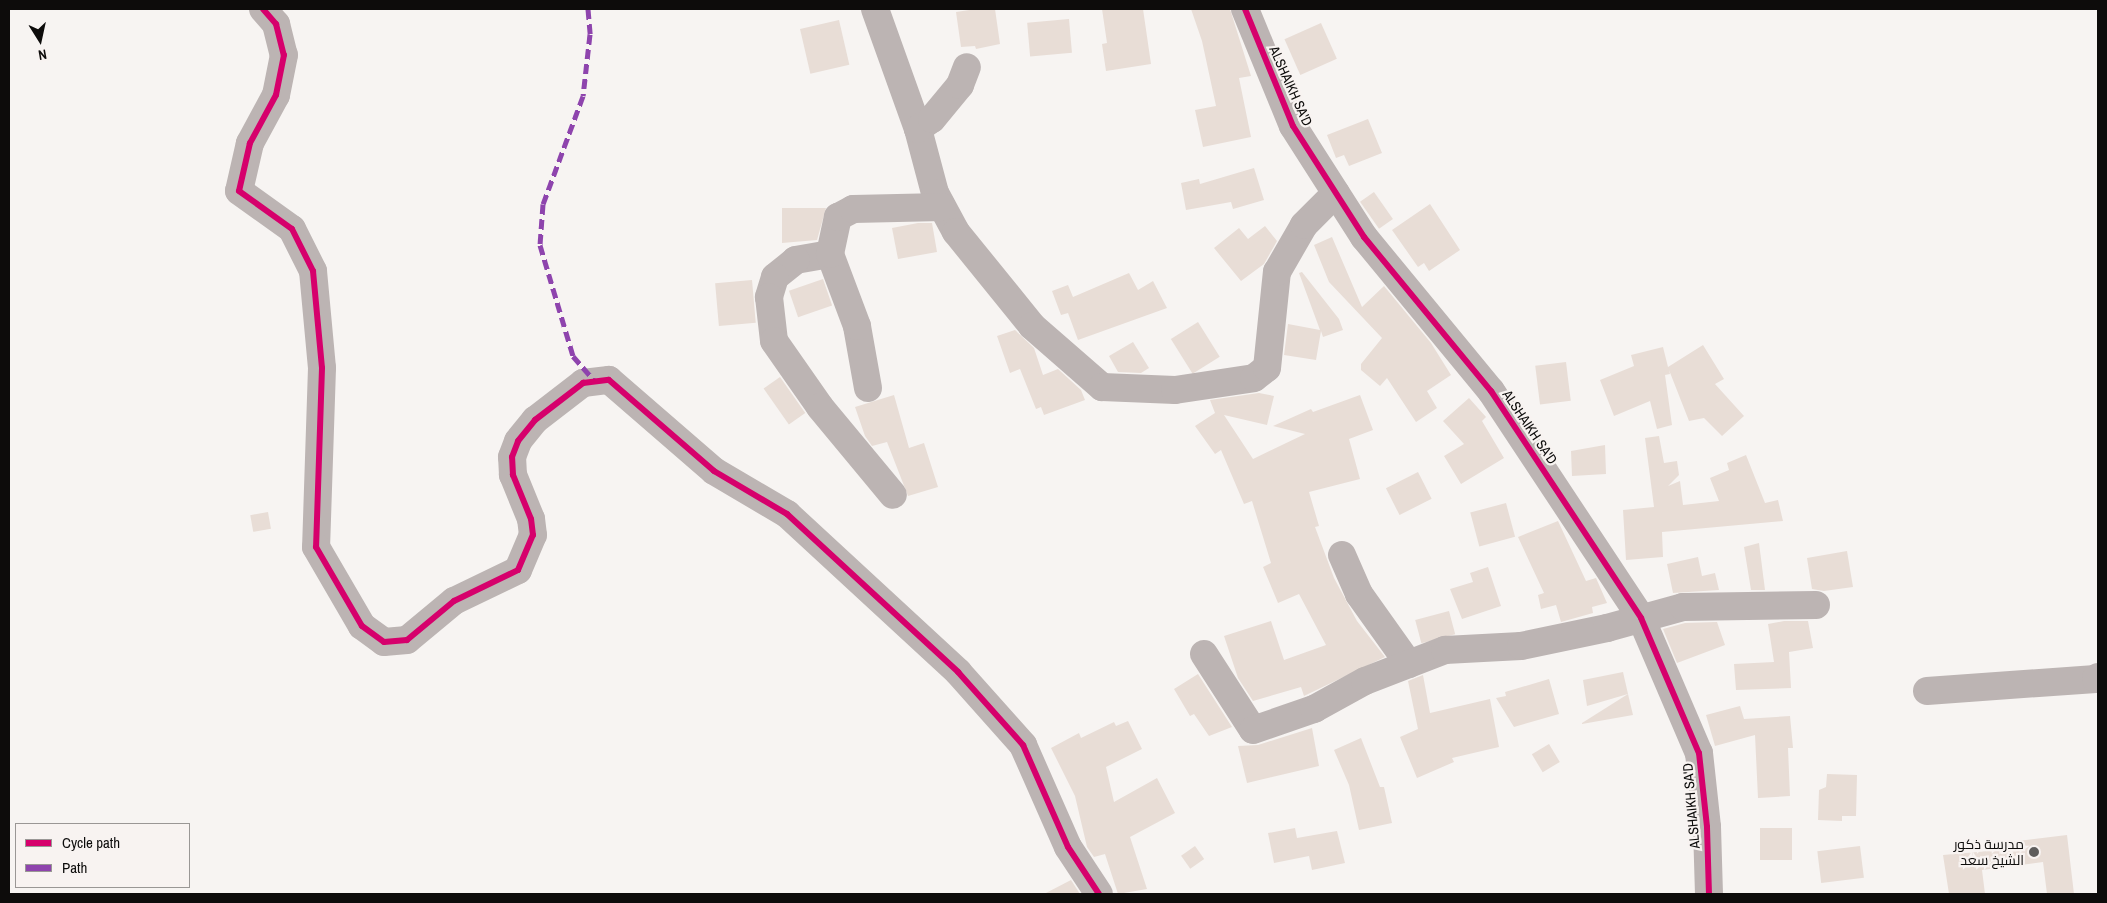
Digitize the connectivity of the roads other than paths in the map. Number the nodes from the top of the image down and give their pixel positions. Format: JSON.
{"nodes":[{"id":1,"x":263,"y":9,"type":"edge"},
{"id":2,"x":876,"y":9,"type":"edge"},
{"id":3,"x":1245,"y":9,"type":"edge"},
{"id":4,"x":967,"y":67,"type":"dead end"},
{"id":5,"x":918,"y":129,"type":"junction"},
{"id":6,"x":1336,"y":193,"type":"junction"},
{"id":7,"x":942,"y":207,"type":"junction"},
{"id":8,"x":830,"y":254,"type":"junction"},
{"id":9,"x":868,"y":388,"type":"dead end"},
{"id":10,"x":893,"y":495,"type":"dead end"},
{"id":11,"x":1342,"y":555,"type":"dead end"},
{"id":12,"x":1816,"y":605,"type":"dead end"},
{"id":13,"x":1641,"y":618,"type":"junction"},
{"id":14,"x":1204,"y":654,"type":"dead end"},
{"id":15,"x":1409,"y":664,"type":"junction"},
{"id":16,"x":2098,"y":677,"type":"edge"},
{"id":17,"x":1927,"y":691,"type":"dead end"},
{"id":18,"x":1099,"y":894,"type":"edge"},
{"id":19,"x":1709,"y":894,"type":"edge"}],
"edges":[{"from":1,"to":18,"type":"street"},
{"from":2,"to":5,"type":"street"},
{"from":3,"to":6,"type":"street","name":"ALSHAIKH SA'D"},
{"from":4,"to":5,"type":"street"},
{"from":5,"to":7,"type":"street"},
{"from":6,"to":7,"type":"street"},
{"from":6,"to":13,"type":"street","name":"ALSHAIKH SA'D"},
{"from":7,"to":8,"type":"street"},
{"from":8,"to":9,"type":"street"},
{"from":8,"to":10,"type":"street"},
{"from":11,"to":15,"type":"street"},
{"from":12,"to":13,"type":"street"},
{"from":13,"to":15,"type":"street"},
{"from":13,"to":19,"type":"street","name":"ALSHAIKH SA'D"},
{"from":14,"to":15,"type":"street"},
{"from":16,"to":17,"type":"street"}]}
